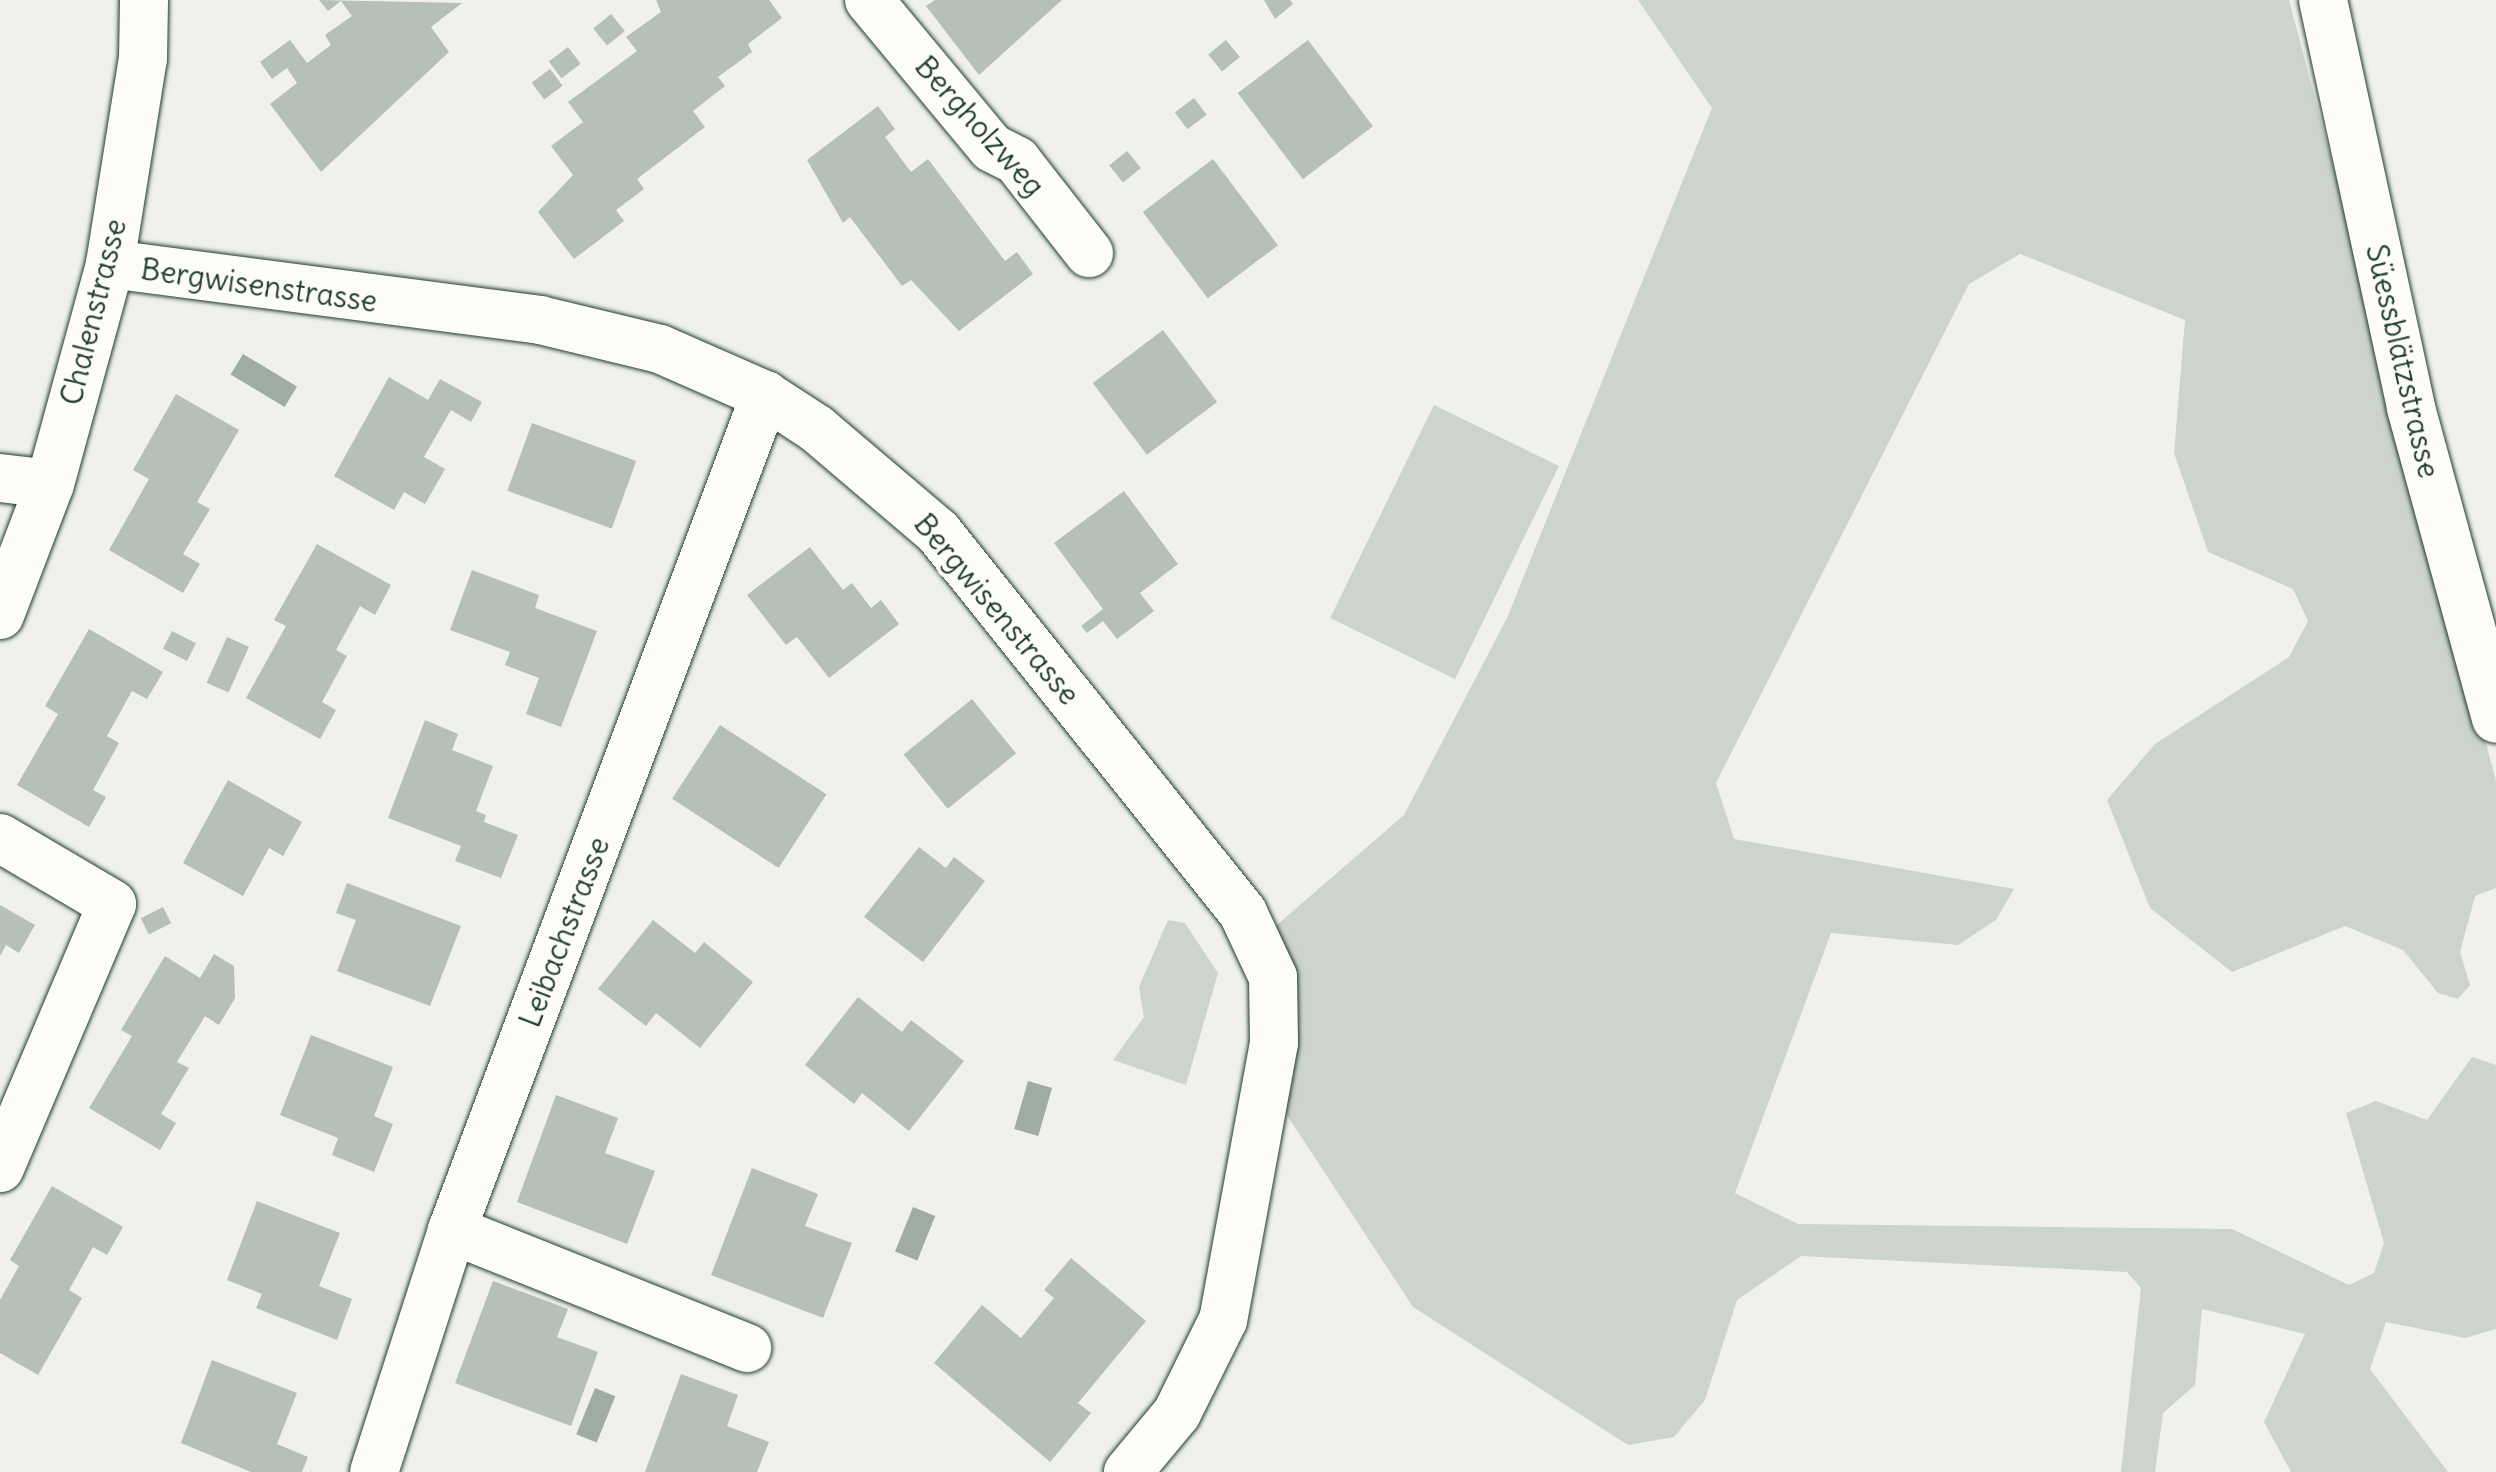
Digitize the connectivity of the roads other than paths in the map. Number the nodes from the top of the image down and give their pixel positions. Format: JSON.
{"nodes":[{"id":1,"x":144,"y":0,"type":"edge"},
{"id":2,"x":869,"y":0,"type":"edge"},
{"id":3,"x":2322,"y":0,"type":"edge"},
{"id":4,"x":1089,"y":254,"type":"dead end"},
{"id":5,"x":110,"y":264,"type":"junction"},
{"id":6,"x":765,"y":395,"type":"junction"},
{"id":7,"x":0,"y":478,"type":"edge"},
{"id":8,"x":50,"y":484,"type":"junction"},
{"id":9,"x":0,"y":615,"type":"edge"},
{"id":10,"x":2496,"y":719,"type":"edge"},
{"id":11,"x":0,"y":838,"type":"edge"},
{"id":12,"x":0,"y":1168,"type":"edge"},
{"id":13,"x":452,"y":1230,"type":"junction"},
{"id":14,"x":747,"y":1348,"type":"dead end"},
{"id":15,"x":374,"y":1472,"type":"edge"},
{"id":16,"x":1128,"y":1472,"type":"edge"}],
"edges":[{"from":1,"to":5,"type":"street","name":"Chalenstrasse"},
{"from":2,"to":4,"type":"street","name":"Bergholzweg"},
{"from":3,"to":10,"type":"street","name":"Süessblätzstrasse"},
{"from":5,"to":6,"type":"street","name":"Bergwisenstrasse"},
{"from":5,"to":8,"type":"street","name":"Chalenstrasse"},
{"from":6,"to":13,"type":"street","name":"Leibachstrasse"},
{"from":6,"to":16,"type":"street","name":"Bergwisenstrasse"},
{"from":7,"to":8,"type":"street"},
{"from":8,"to":9,"type":"street","name":"Chalenstrasse"},
{"from":11,"to":12,"type":"street"},
{"from":13,"to":14,"type":"street"},
{"from":13,"to":15,"type":"street","name":"Leibachstrasse"}]}
